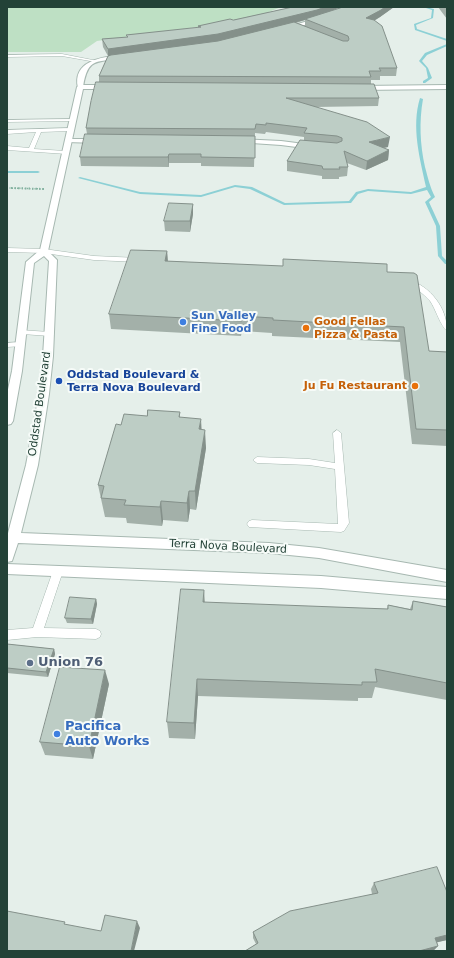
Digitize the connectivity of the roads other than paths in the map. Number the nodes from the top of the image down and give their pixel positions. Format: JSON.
{"nodes":[{"id":1,"x":348,"y":7,"type":"edge"},
{"id":2,"x":295,"y":26,"type":"junction"},
{"id":3,"x":302,"y":29,"type":"edge"},
{"id":4,"x":281,"y":30,"type":"edge"},
{"id":5,"x":7,"y":56,"type":"edge"},
{"id":6,"x":44,"y":56,"type":"junction"},
{"id":7,"x":128,"y":56,"type":"edge"},
{"id":8,"x":96,"y":61,"type":"junction"},
{"id":9,"x":89,"y":65,"type":"junction"},
{"id":10,"x":80,"y":87,"type":"junction"},
{"id":11,"x":119,"y":87,"type":"edge"},
{"id":12,"x":447,"y":87,"type":"edge"},
{"id":13,"x":356,"y":88,"type":"edge"},
{"id":14,"x":72,"y":120,"type":"junction"},
{"id":15,"x":7,"y":121,"type":"edge"},
{"id":16,"x":70,"y":129,"type":"junction"},
{"id":17,"x":39,"y":131,"type":"junction"},
{"id":18,"x":7,"y":132,"type":"edge"},
{"id":19,"x":68,"y":141,"type":"junction"},
{"id":20,"x":106,"y":141,"type":"edge"},
{"id":21,"x":230,"y":141,"type":"edge"},
{"id":22,"x":7,"y":148,"type":"edge"},
{"id":23,"x":320,"y":148,"type":"edge"},
{"id":24,"x":31,"y":149,"type":"junction"},
{"id":25,"x":65,"y":153,"type":"junction"},
{"id":26,"x":7,"y":250,"type":"edge"},
{"id":27,"x":44,"y":251,"type":"junction"},
{"id":28,"x":148,"y":261,"type":"edge"},
{"id":29,"x":402,"y":279,"type":"edge"},
{"id":30,"x":447,"y":328,"type":"edge"},
{"id":31,"x":22,"y":332,"type":"junction"},
{"id":32,"x":50,"y":334,"type":"junction"},
{"id":33,"x":20,"y":344,"type":"junction"},
{"id":34,"x":7,"y":345,"type":"edge"},
{"id":35,"x":7,"y":421,"type":"edge"},
{"id":36,"x":337,"y":433,"type":"dead end"},
{"id":37,"x":257,"y":460,"type":"dead end"},
{"id":38,"x":340,"y":467,"type":"junction"},
{"id":39,"x":252,"y":524,"type":"dead end"},
{"id":40,"x":10,"y":538,"type":"edge"},
{"id":41,"x":7,"y":557,"type":"edge"},
{"id":42,"x":7,"y":568,"type":"edge"},
{"id":43,"x":58,"y":571,"type":"junction"},
{"id":44,"x":447,"y":576,"type":"edge"},
{"id":45,"x":447,"y":593,"type":"edge"},
{"id":46,"x":37,"y":632,"type":"junction"},
{"id":47,"x":96,"y":634,"type":"dead end"},
{"id":48,"x":7,"y":635,"type":"edge"}],
"edges":[{"from":1,"to":2,"type":"street"},
{"from":2,"to":3,"type":"street"},
{"from":2,"to":4,"type":"street"},
{"from":5,"to":6,"type":"lane"},
{"from":6,"to":8,"type":"lane"},
{"from":6,"to":9,"type":"lane"},
{"from":7,"to":8,"type":"street"},
{"from":8,"to":9,"type":"street"},
{"from":9,"to":10,"type":"street"},
{"from":10,"to":11,"type":"street"},
{"from":10,"to":14,"type":"street"},
{"from":12,"to":13,"type":"street"},
{"from":14,"to":15,"type":"lane"},
{"from":14,"to":16,"type":"street"},
{"from":16,"to":17,"type":"lane"},
{"from":16,"to":19,"type":"street"},
{"from":17,"to":18,"type":"lane"},
{"from":17,"to":24,"type":"lane"},
{"from":19,"to":20,"type":"street"},
{"from":19,"to":25,"type":"street"},
{"from":21,"to":23,"type":"street"},
{"from":22,"to":24,"type":"lane"},
{"from":24,"to":25,"type":"lane"},
{"from":25,"to":27,"type":"street"},
{"from":26,"to":27,"type":"lane"},
{"from":27,"to":28,"type":"lane"},
{"from":27,"to":31,"type":"street"},
{"from":27,"to":32,"type":"street","name":"Oddstad Boulevard"},
{"from":29,"to":30,"type":"lane"},
{"from":31,"to":32,"type":"lane"},
{"from":31,"to":33,"type":"street"},
{"from":32,"to":40,"type":"street","name":"Oddstad Boulevard"},
{"from":33,"to":34,"type":"lane"},
{"from":33,"to":35,"type":"street"},
{"from":36,"to":38,"type":"lane"},
{"from":37,"to":38,"type":"lane"},
{"from":38,"to":39,"type":"lane"},
{"from":40,"to":41,"type":"street","name":"Oddstad Boulevard"},
{"from":40,"to":44,"type":"street","name":"Terra Nova Boulevard"},
{"from":42,"to":43,"type":"street"},
{"from":43,"to":45,"type":"street"},
{"from":43,"to":46,"type":"lane"},
{"from":46,"to":47,"type":"lane"},
{"from":46,"to":48,"type":"lane"}]}
